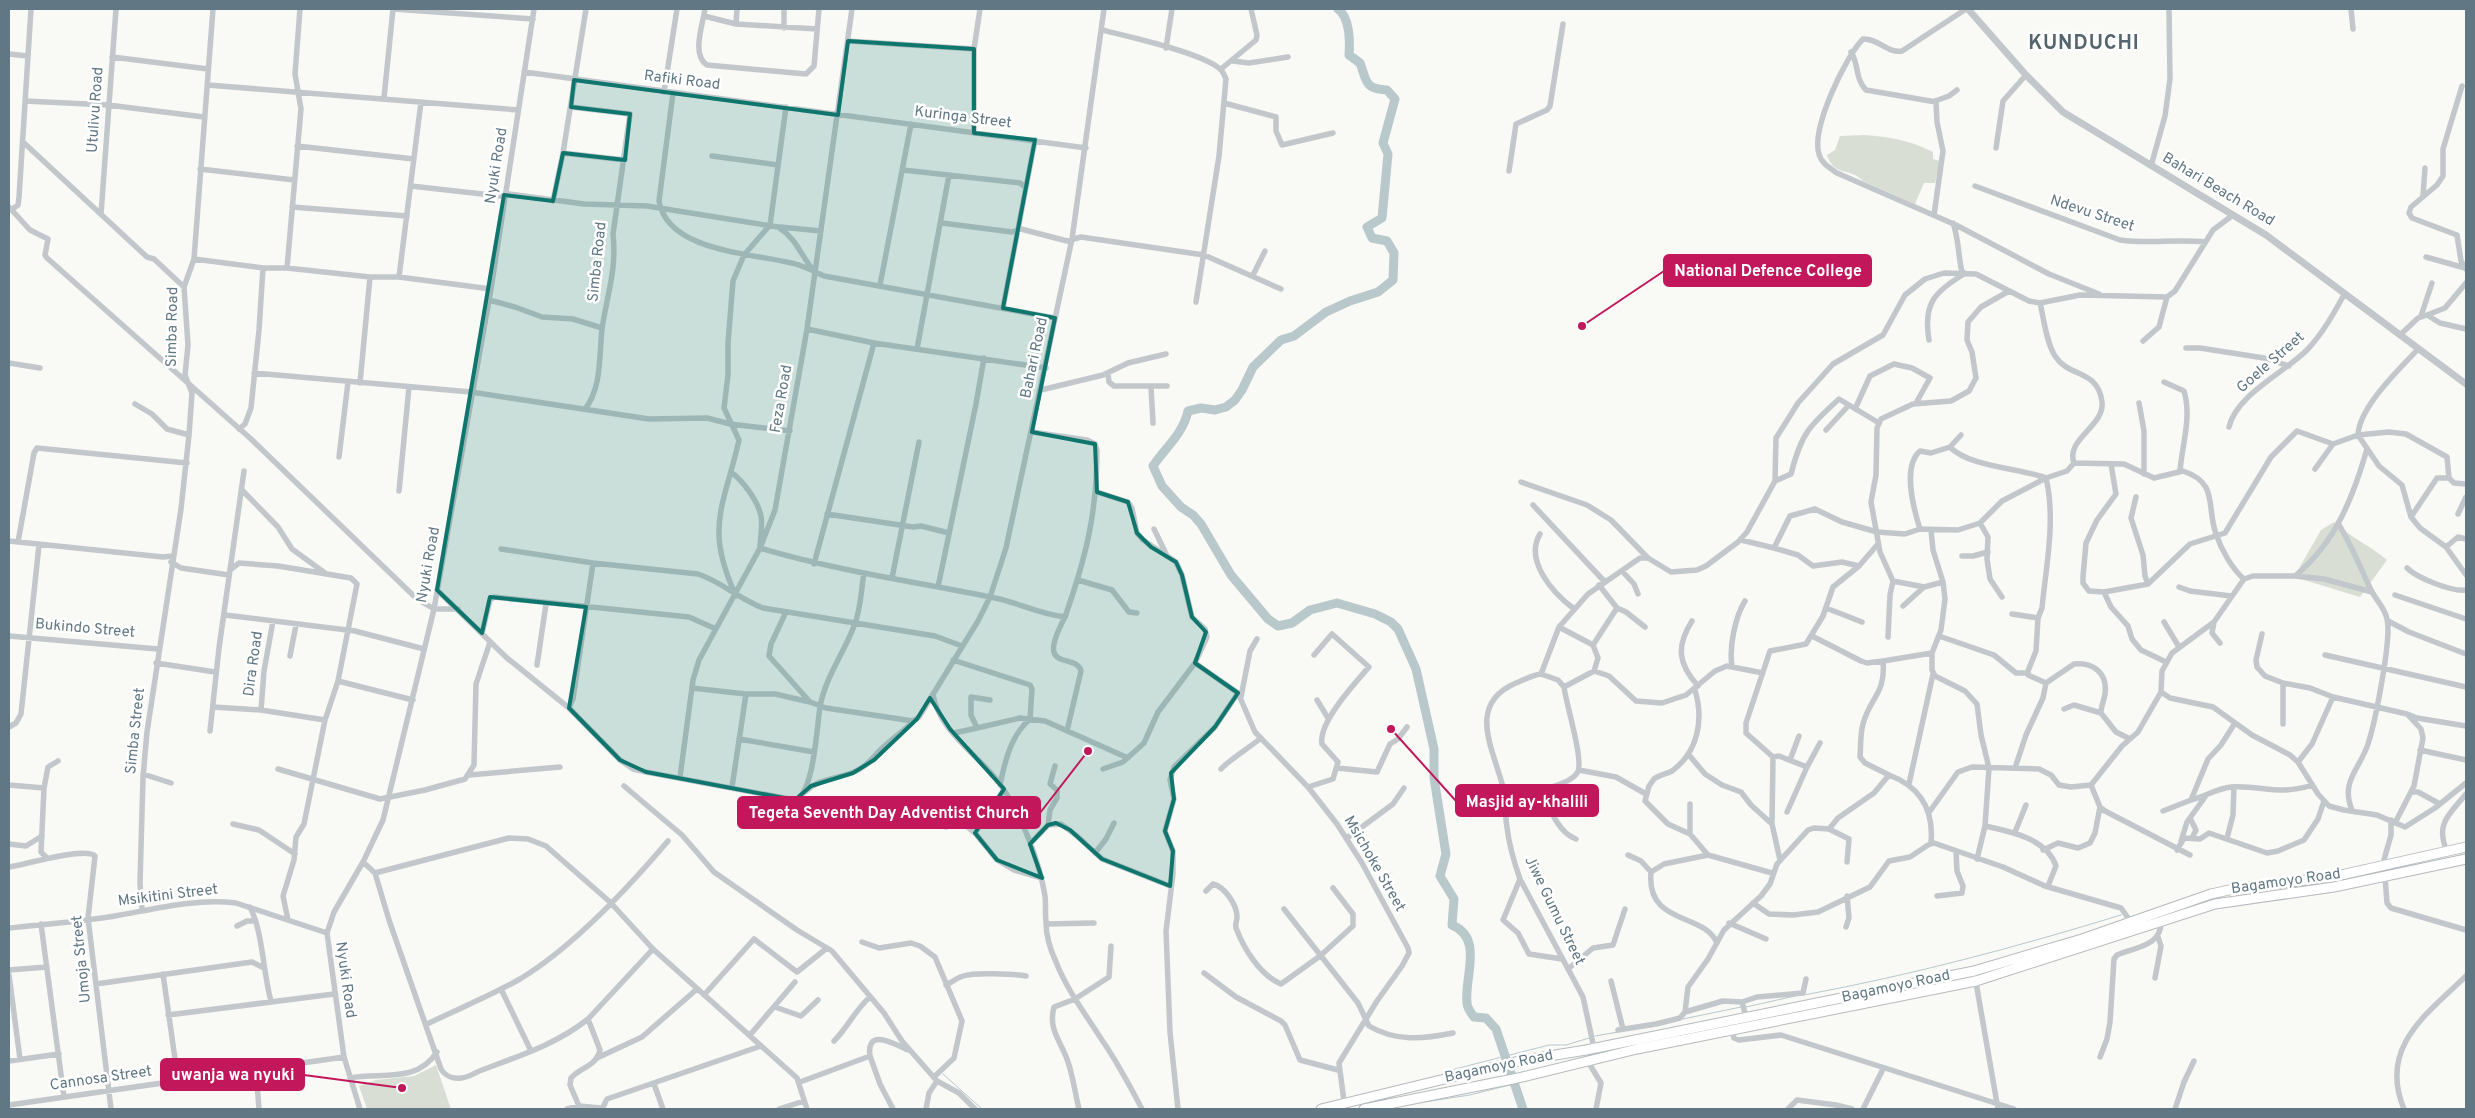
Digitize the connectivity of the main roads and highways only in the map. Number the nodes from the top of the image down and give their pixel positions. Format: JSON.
{"nodes":[{"id":1,"x":2466,"y":847,"type":"edge"},
{"id":2,"x":2466,"y":860,"type":"edge"},
{"id":3,"x":1344,"y":1106,"type":"edge"},
{"id":4,"x":1321,"y":1109,"type":"edge"},
{"id":5,"x":1364,"y":1109,"type":"edge"}],
"edges":[{"from":1,"to":3,"type":"highway","name":"Bagamoyo Road"},
{"from":2,"to":5,"type":"highway","name":"Bagamoyo Road"},
{"from":3,"to":4,"type":"highway","name":"Bagamoyo Road"}]}
